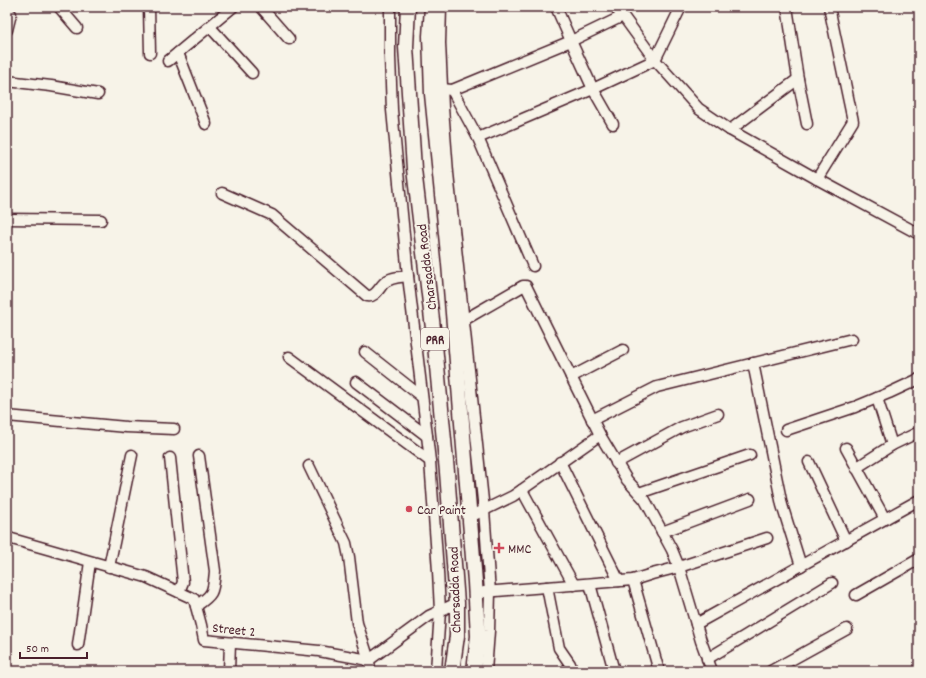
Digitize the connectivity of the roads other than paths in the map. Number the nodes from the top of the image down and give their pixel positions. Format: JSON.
{"nodes":[{"id":1,"x":59,"y":7,"type":"edge"},
{"id":2,"x":149,"y":7,"type":"edge"},
{"id":3,"x":233,"y":7,"type":"edge"},
{"id":4,"x":261,"y":7,"type":"edge"},
{"id":5,"x":390,"y":7,"type":"edge"},
{"id":6,"x":408,"y":7,"type":"edge"},
{"id":7,"x":432,"y":7,"type":"edge"},
{"id":8,"x":441,"y":7,"type":"edge"},
{"id":9,"x":556,"y":7,"type":"edge"},
{"id":10,"x":614,"y":7,"type":"edge"},
{"id":11,"x":681,"y":7,"type":"edge"},
{"id":12,"x":787,"y":7,"type":"edge"},
{"id":13,"x":830,"y":7,"type":"edge"},
{"id":14,"x":11,"y":14,"type":"dead end"},
{"id":15,"x":623,"y":16,"type":"junction"},
{"id":16,"x":210,"y":26,"type":"junction"},
{"id":17,"x":77,"y":28,"type":"dead end"},
{"id":18,"x":7,"y":30,"type":"edge"},
{"id":19,"x":290,"y":39,"type":"dead end"},
{"id":20,"x":571,"y":41,"type":"junction"},
{"id":21,"x":150,"y":53,"type":"dead end"},
{"id":22,"x":178,"y":53,"type":"junction"},
{"id":23,"x":655,"y":60,"type":"junction"},
{"id":24,"x":168,"y":61,"type":"dead end"},
{"id":25,"x":252,"y":73,"type":"dead end"},
{"id":26,"x":798,"y":79,"type":"junction"},
{"id":27,"x":7,"y":82,"type":"edge"},
{"id":28,"x":593,"y":88,"type":"junction"},
{"id":29,"x":442,"y":89,"type":"junction"},
{"id":30,"x":452,"y":90,"type":"junction"},
{"id":31,"x":98,"y":94,"type":"dead end"},
{"id":32,"x":206,"y":124,"type":"dead end"},
{"id":33,"x":613,"y":124,"type":"dead end"},
{"id":34,"x":807,"y":124,"type":"dead end"},
{"id":35,"x":730,"y":130,"type":"junction"},
{"id":36,"x":478,"y":138,"type":"junction"},
{"id":37,"x":817,"y":179,"type":"junction"},
{"id":38,"x":222,"y":193,"type":"dead end"},
{"id":39,"x":7,"y":218,"type":"edge"},
{"id":40,"x":101,"y":220,"type":"dead end"},
{"id":41,"x":919,"y":234,"type":"edge"},
{"id":42,"x":533,"y":266,"type":"dead end"},
{"id":43,"x":408,"y":276,"type":"junction"},
{"id":44,"x":464,"y":320,"type":"junction"},
{"id":45,"x":852,"y":339,"type":"dead end"},
{"id":46,"x":623,"y":350,"type":"dead end"},
{"id":47,"x":365,"y":352,"type":"dead end"},
{"id":48,"x":289,"y":357,"type":"dead end"},
{"id":49,"x":753,"y":363,"type":"junction"},
{"id":50,"x":457,"y":375,"type":"junction"},
{"id":51,"x":438,"y":377,"type":"junction"},
{"id":52,"x":571,"y":377,"type":"junction"},
{"id":53,"x":919,"y":379,"type":"edge"},
{"id":54,"x":356,"y":382,"type":"dead end"},
{"id":55,"x":422,"y":397,"type":"junction"},
{"id":56,"x":877,"y":398,"type":"junction"},
{"id":57,"x":718,"y":414,"type":"dead end"},
{"id":58,"x":7,"y":416,"type":"edge"},
{"id":59,"x":592,"y":420,"type":"junction"},
{"id":60,"x":174,"y":428,"type":"dead end"},
{"id":61,"x":786,"y":430,"type":"dead end"},
{"id":62,"x":919,"y":432,"type":"edge"},
{"id":63,"x":600,"y":435,"type":"junction"},
{"id":64,"x":427,"y":436,"type":"junction"},
{"id":65,"x":892,"y":445,"type":"junction"},
{"id":66,"x":846,"y":448,"type":"dead end"},
{"id":67,"x":132,"y":455,"type":"dead end"},
{"id":68,"x":750,"y":455,"type":"dead end"},
{"id":69,"x":199,"y":456,"type":"dead end"},
{"id":70,"x":170,"y":458,"type":"dead end"},
{"id":71,"x":430,"y":461,"type":"junction"},
{"id":72,"x":560,"y":462,"type":"junction"},
{"id":73,"x":809,"y":462,"type":"dead end"},
{"id":74,"x":616,"y":463,"type":"junction"},
{"id":75,"x":309,"y":466,"type":"dead end"},
{"id":76,"x":856,"y":468,"type":"junction"},
{"id":77,"x":522,"y":490,"type":"junction"},
{"id":78,"x":639,"y":493,"type":"junction"},
{"id":79,"x":750,"y":499,"type":"dead end"},
{"id":80,"x":919,"y":500,"type":"edge"},
{"id":81,"x":484,"y":510,"type":"junction"},
{"id":82,"x":470,"y":516,"type":"junction"},
{"id":83,"x":885,"y":519,"type":"junction"},
{"id":84,"x":662,"y":532,"type":"junction"},
{"id":85,"x":7,"y":537,"type":"edge"},
{"id":86,"x":767,"y":538,"type":"dead end"},
{"id":87,"x":846,"y":541,"type":"junction"},
{"id":88,"x":919,"y":558,"type":"edge"},
{"id":89,"x":90,"y":562,"type":"junction"},
{"id":90,"x":801,"y":566,"type":"junction"},
{"id":91,"x":109,"y":567,"type":"junction"},
{"id":92,"x":679,"y":567,"type":"junction"},
{"id":93,"x":633,"y":580,"type":"junction"},
{"id":94,"x":619,"y":582,"type":"junction"},
{"id":95,"x":832,"y":583,"type":"dead end"},
{"id":96,"x":590,"y":584,"type":"junction"},
{"id":97,"x":574,"y":585,"type":"junction"},
{"id":98,"x":547,"y":587,"type":"junction"},
{"id":99,"x":179,"y":592,"type":"junction"},
{"id":100,"x":490,"y":592,"type":"junction"},
{"id":101,"x":475,"y":593,"type":"junction"},
{"id":102,"x":856,"y":595,"type":"dead end"},
{"id":103,"x":457,"y":603,"type":"junction"},
{"id":104,"x":196,"y":606,"type":"junction"},
{"id":105,"x":440,"y":611,"type":"junction"},
{"id":106,"x":696,"y":624,"type":"junction"},
{"id":107,"x":847,"y":629,"type":"dead end"},
{"id":108,"x":230,"y":643,"type":"junction"},
{"id":109,"x":78,"y":645,"type":"dead end"},
{"id":110,"x":707,"y":659,"type":"junction"},
{"id":111,"x":369,"y":660,"type":"junction"},
{"id":112,"x":229,"y":671,"type":"edge"},
{"id":113,"x":370,"y":671,"type":"edge"},
{"id":114,"x":436,"y":671,"type":"edge"},
{"id":115,"x":452,"y":671,"type":"edge"},
{"id":116,"x":474,"y":671,"type":"edge"},
{"id":117,"x":486,"y":671,"type":"edge"},
{"id":118,"x":572,"y":671,"type":"edge"},
{"id":119,"x":614,"y":671,"type":"edge"},
{"id":120,"x":659,"y":671,"type":"edge"},
{"id":121,"x":712,"y":671,"type":"edge"},
{"id":122,"x":771,"y":671,"type":"edge"}],
"edges":[{"from":1,"to":17,"type":"street"},
{"from":2,"to":21,"type":"street"},
{"from":3,"to":16,"type":"street"},
{"from":4,"to":19,"type":"street"},
{"from":5,"to":43,"type":"street"},
{"from":6,"to":51,"type":"highway","name":"Charsadda Road","number":"PRR"},
{"from":7,"to":50,"type":"highway","name":"Charsadda Road","number":"PRR"},
{"from":8,"to":29,"type":"street"},
{"from":9,"to":20,"type":"street"},
{"from":10,"to":15,"type":"street"},
{"from":11,"to":23,"type":"street"},
{"from":12,"to":26,"type":"street"},
{"from":13,"to":37,"type":"street"},
{"from":14,"to":18,"type":"street"},
{"from":15,"to":20,"type":"street"},
{"from":15,"to":23,"type":"street"},
{"from":16,"to":22,"type":"street"},
{"from":16,"to":25,"type":"street"},
{"from":20,"to":28,"type":"street"},
{"from":20,"to":30,"type":"street"},
{"from":22,"to":24,"type":"street"},
{"from":22,"to":32,"type":"street"},
{"from":23,"to":28,"type":"street"},
{"from":23,"to":35,"type":"street"},
{"from":26,"to":34,"type":"street"},
{"from":26,"to":35,"type":"street"},
{"from":27,"to":31,"type":"street"},
{"from":28,"to":33,"type":"street"},
{"from":28,"to":36,"type":"street"},
{"from":29,"to":30,"type":"street"},
{"from":29,"to":44,"type":"street"},
{"from":30,"to":36,"type":"street"},
{"from":35,"to":37,"type":"street"},
{"from":36,"to":42,"type":"street"},
{"from":37,"to":41,"type":"street"},
{"from":38,"to":43,"type":"street"},
{"from":39,"to":40,"type":"street"},
{"from":43,"to":55,"type":"street"},
{"from":44,"to":52,"type":"street"},
{"from":44,"to":81,"type":"street"},
{"from":45,"to":49,"type":"street"},
{"from":46,"to":52,"type":"street"},
{"from":47,"to":55,"type":"street"},
{"from":48,"to":71,"type":"street"},
{"from":49,"to":59,"type":"street"},
{"from":49,"to":90,"type":"street"},
{"from":50,"to":51,"type":"highway"},
{"from":50,"to":82,"type":"highway","name":"Charsadda Road","number":"PRR"},
{"from":51,"to":103,"type":"highway","name":"Charsadda Road","number":"PRR"},
{"from":52,"to":59,"type":"street"},
{"from":53,"to":56,"type":"street"},
{"from":54,"to":64,"type":"street"},
{"from":55,"to":64,"type":"street"},
{"from":56,"to":61,"type":"street"},
{"from":56,"to":65,"type":"street"},
{"from":57,"to":74,"type":"street"},
{"from":58,"to":60,"type":"street"},
{"from":59,"to":63,"type":"street"},
{"from":62,"to":65,"type":"street"},
{"from":63,"to":72,"type":"street"},
{"from":63,"to":74,"type":"street"},
{"from":64,"to":71,"type":"street"},
{"from":65,"to":76,"type":"street"},
{"from":66,"to":76,"type":"street"},
{"from":67,"to":91,"type":"street"},
{"from":68,"to":78,"type":"street"},
{"from":69,"to":104,"type":"street"},
{"from":70,"to":99,"type":"street"},
{"from":71,"to":105,"type":"street"},
{"from":72,"to":77,"type":"street"},
{"from":72,"to":94,"type":"street"},
{"from":73,"to":87,"type":"street"},
{"from":74,"to":78,"type":"street"},
{"from":75,"to":111,"type":"street"},
{"from":76,"to":83,"type":"street"},
{"from":77,"to":81,"type":"street"},
{"from":77,"to":97,"type":"street"},
{"from":78,"to":84,"type":"street"},
{"from":79,"to":84,"type":"street"},
{"from":80,"to":83,"type":"street"},
{"from":81,"to":82,"type":"street"},
{"from":81,"to":100,"type":"street"},
{"from":82,"to":101,"type":"highway","name":"Charsadda Road","number":"PRR"},
{"from":83,"to":87,"type":"street"},
{"from":84,"to":92,"type":"street"},
{"from":85,"to":89,"type":"street"},
{"from":86,"to":92,"type":"street"},
{"from":87,"to":90,"type":"street"},
{"from":88,"to":102,"type":"street"},
{"from":89,"to":91,"type":"street"},
{"from":89,"to":109,"type":"street"},
{"from":90,"to":106,"type":"street"},
{"from":91,"to":99,"type":"street"},
{"from":92,"to":93,"type":"street"},
{"from":92,"to":106,"type":"street"},
{"from":93,"to":94,"type":"street"},
{"from":93,"to":120,"type":"street"},
{"from":94,"to":96,"type":"street"},
{"from":95,"to":110,"type":"street"},
{"from":96,"to":97,"type":"street"},
{"from":96,"to":119,"type":"street"},
{"from":97,"to":98,"type":"street"},
{"from":98,"to":100,"type":"street"},
{"from":98,"to":118,"type":"street"},
{"from":99,"to":104,"type":"street"},
{"from":100,"to":101,"type":"street"},
{"from":100,"to":117,"type":"street"},
{"from":101,"to":116,"type":"highway","name":"Charsadda Road","number":"PRR"},
{"from":103,"to":105,"type":"street"},
{"from":103,"to":115,"type":"highway","name":"Charsadda Road","number":"PRR"},
{"from":104,"to":108,"type":"street","name":"Street 2"},
{"from":105,"to":111,"type":"street"},
{"from":105,"to":114,"type":"street"},
{"from":106,"to":110,"type":"street"},
{"from":107,"to":122,"type":"street"},
{"from":108,"to":111,"type":"street","name":"Street 2"},
{"from":108,"to":112,"type":"street"},
{"from":110,"to":121,"type":"street"},
{"from":111,"to":113,"type":"street"}]}
